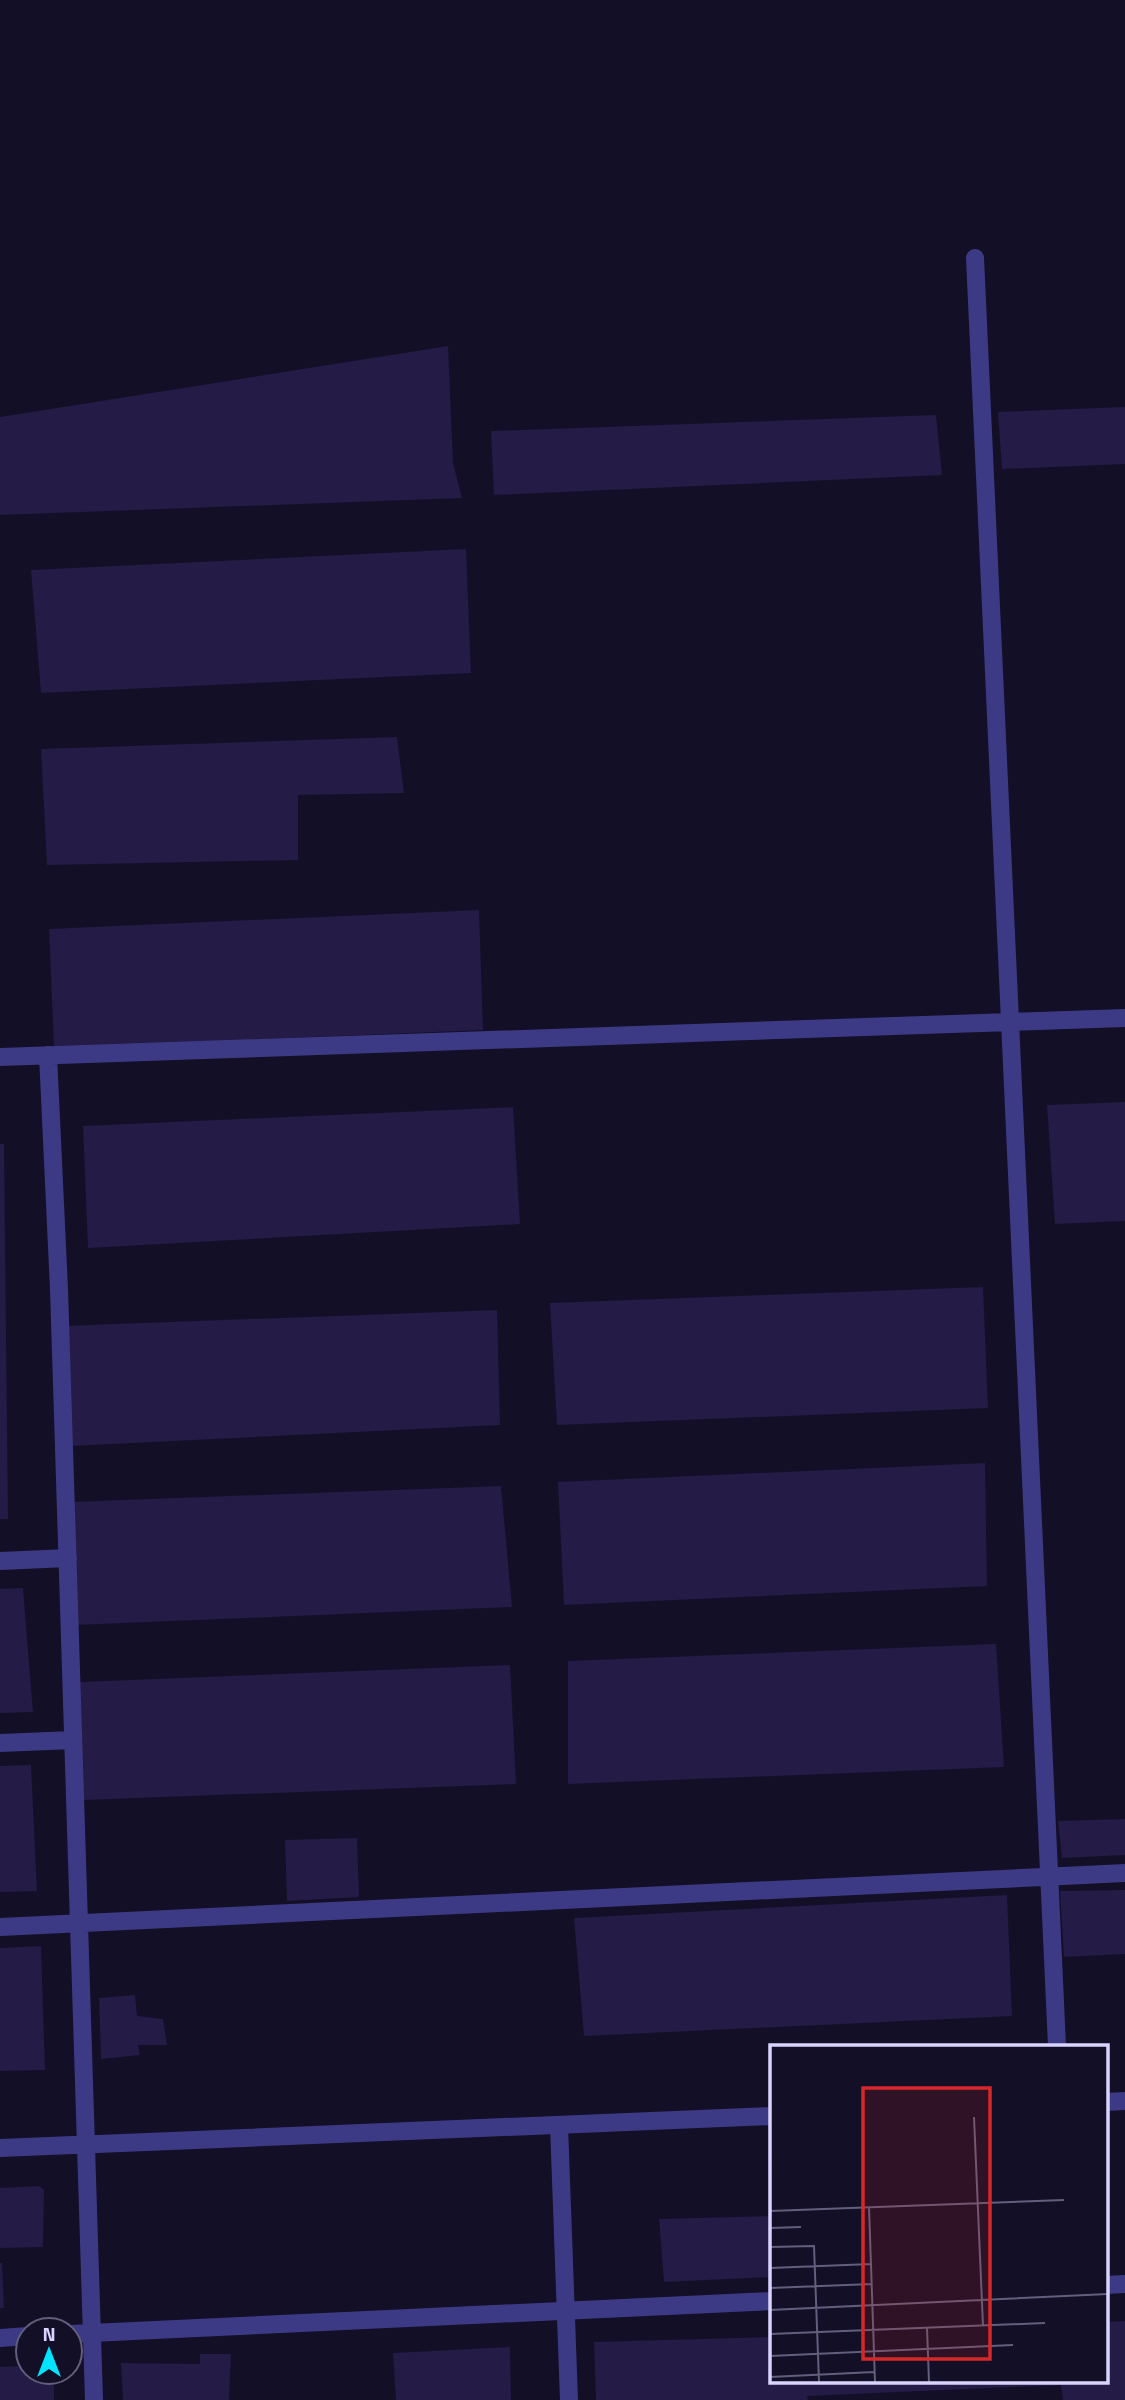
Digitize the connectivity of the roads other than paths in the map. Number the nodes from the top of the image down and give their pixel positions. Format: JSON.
{"nodes":[{"id":1,"x":975,"y":258,"type":"dead end"},
{"id":2,"x":1125,"y":1018,"type":"edge"},
{"id":3,"x":1011,"y":1022,"type":"junction"},
{"id":4,"x":48,"y":1055,"type":"junction"},
{"id":5,"x":0,"y":1057,"type":"edge"},
{"id":6,"x":68,"y":1558,"type":"junction"},
{"id":7,"x":0,"y":1561,"type":"edge"},
{"id":8,"x":73,"y":1740,"type":"junction"},
{"id":9,"x":0,"y":1743,"type":"edge"},
{"id":10,"x":1125,"y":1873,"type":"edge"},
{"id":11,"x":1050,"y":1877,"type":"junction"},
{"id":12,"x":79,"y":1923,"type":"junction"},
{"id":13,"x":0,"y":1927,"type":"edge"},
{"id":14,"x":1057,"y":2045,"type":"edge"},
{"id":15,"x":770,"y":2116,"type":"edge"},
{"id":16,"x":559,"y":2125,"type":"junction"},
{"id":17,"x":86,"y":2145,"type":"junction"},
{"id":18,"x":0,"y":2148,"type":"edge"},
{"id":19,"x":770,"y":2301,"type":"edge"},
{"id":20,"x":566,"y":2311,"type":"junction"},
{"id":21,"x":84,"y":2333,"type":"edge"},
{"id":22,"x":92,"y":2333,"type":"junction"},
{"id":23,"x":94,"y":2400,"type":"edge"},
{"id":24,"x":569,"y":2400,"type":"edge"}],
"edges":[{"from":1,"to":3,"type":"street"},
{"from":2,"to":3,"type":"street"},
{"from":3,"to":4,"type":"street"},
{"from":3,"to":11,"type":"street"},
{"from":4,"to":5,"type":"street"},
{"from":4,"to":6,"type":"street"},
{"from":6,"to":7,"type":"street"},
{"from":6,"to":8,"type":"street"},
{"from":8,"to":9,"type":"street"},
{"from":8,"to":12,"type":"street"},
{"from":10,"to":11,"type":"street"},
{"from":11,"to":12,"type":"street"},
{"from":11,"to":14,"type":"street"},
{"from":12,"to":13,"type":"street"},
{"from":12,"to":17,"type":"street"},
{"from":15,"to":16,"type":"street"},
{"from":16,"to":17,"type":"street"},
{"from":16,"to":20,"type":"street"},
{"from":17,"to":18,"type":"street"},
{"from":17,"to":22,"type":"street"},
{"from":19,"to":20,"type":"street"},
{"from":20,"to":22,"type":"street"},
{"from":20,"to":24,"type":"street"},
{"from":21,"to":22,"type":"street"},
{"from":22,"to":23,"type":"street"}]}
